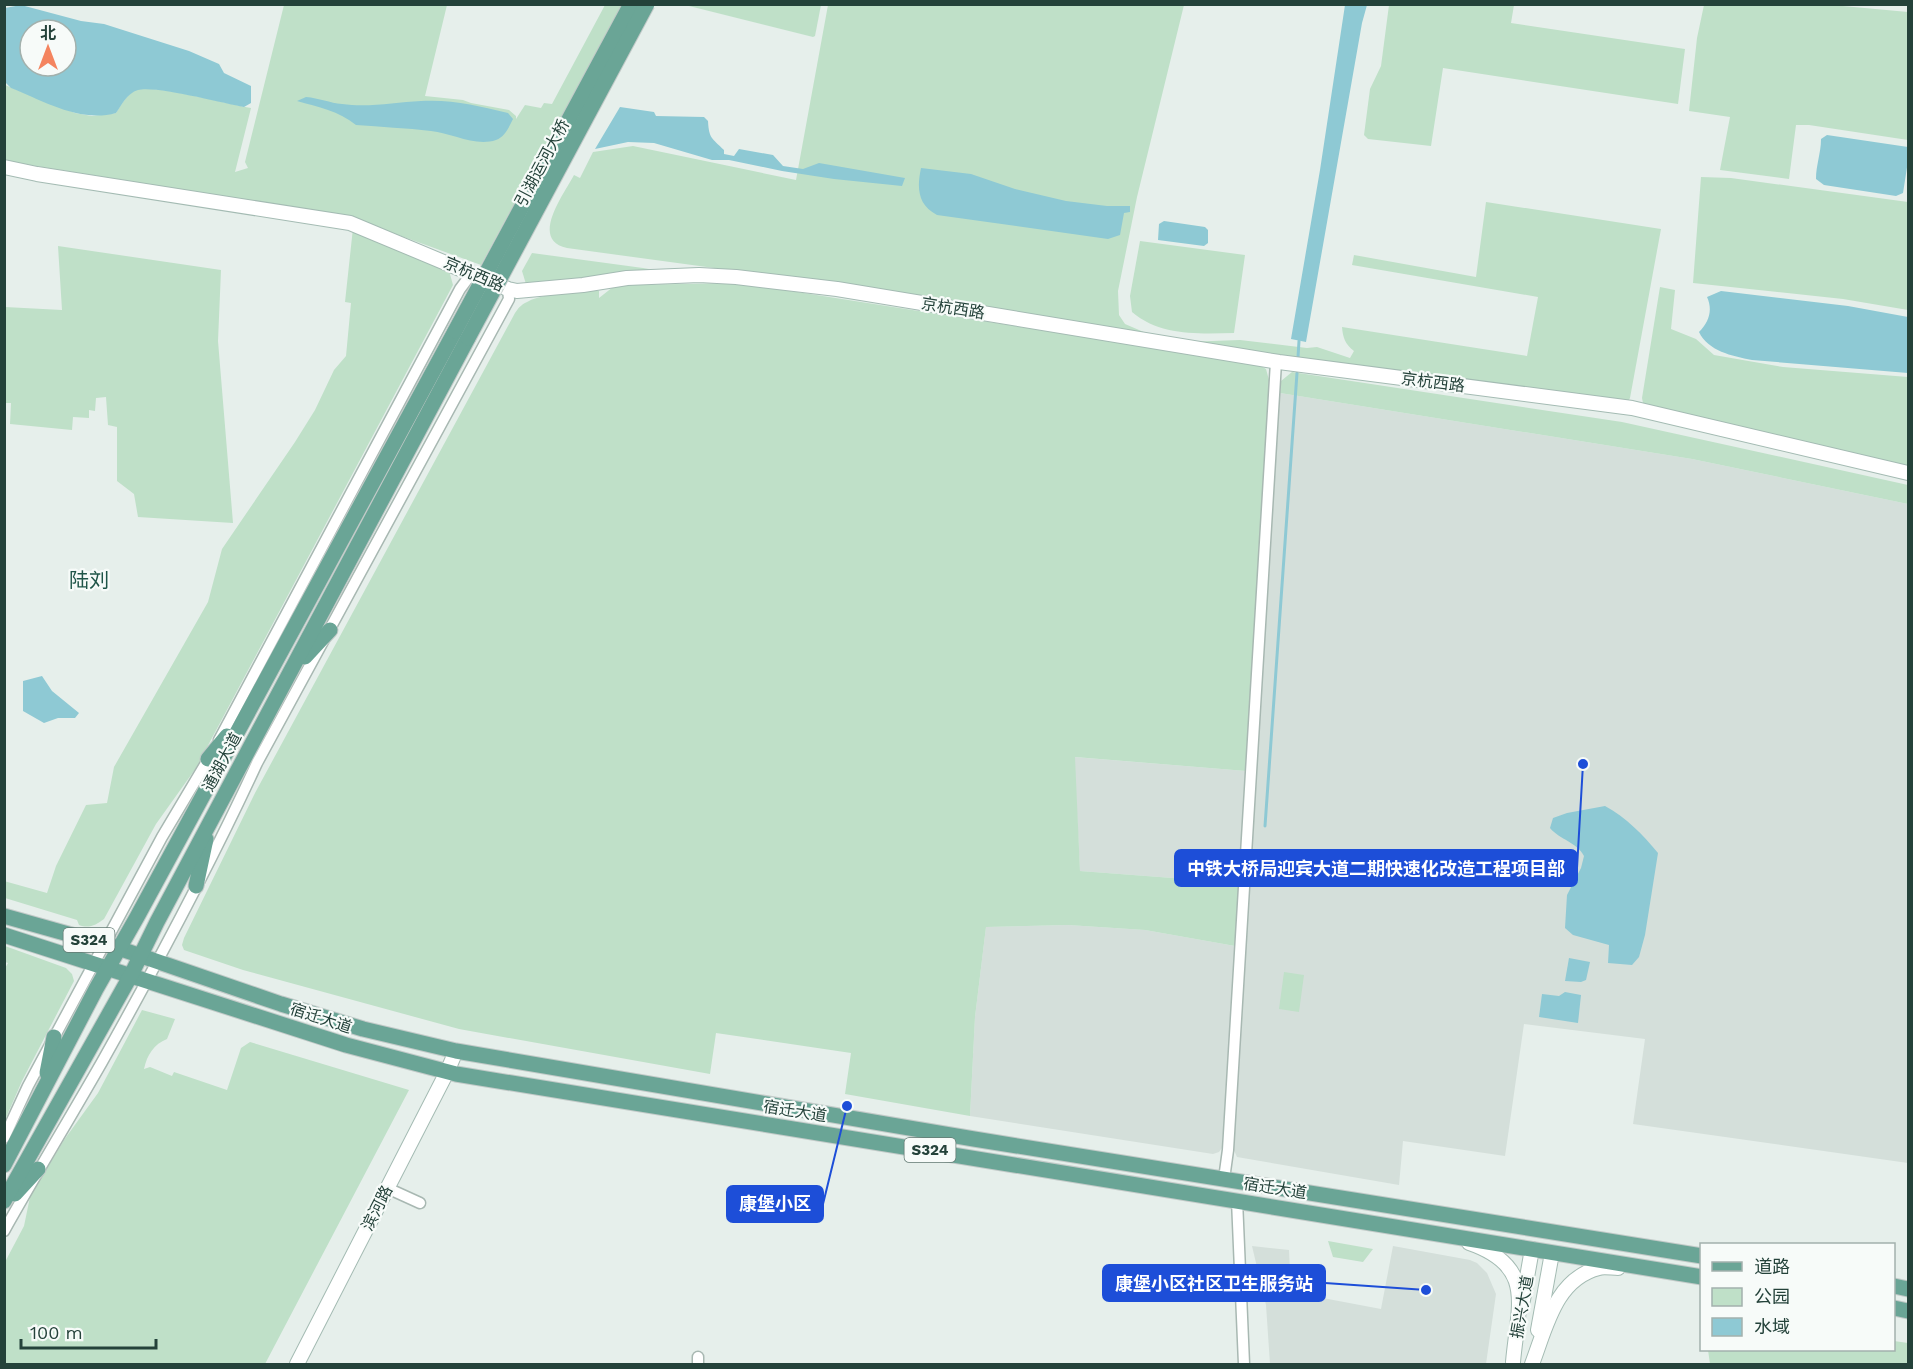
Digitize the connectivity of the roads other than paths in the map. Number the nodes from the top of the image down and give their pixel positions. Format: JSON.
{"nodes":[{"id":1,"x":631,"y":4,"type":"edge"},
{"id":2,"x":647,"y":4,"type":"edge"},
{"id":3,"x":4,"y":167,"type":"edge"},
{"id":4,"x":472,"y":273,"type":"junction"},
{"id":5,"x":508,"y":289,"type":"junction"},
{"id":6,"x":462,"y":335,"type":"junction"},
{"id":7,"x":1276,"y":362,"type":"junction"},
{"id":8,"x":1908,"y":473,"type":"edge"},
{"id":9,"x":330,"y":630,"type":"junction"},
{"id":10,"x":290,"y":672,"type":"junction"},
{"id":11,"x":245,"y":717,"type":"junction"},
{"id":12,"x":208,"y":759,"type":"junction"},
{"id":13,"x":207,"y":828,"type":"junction"},
{"id":14,"x":155,"y":884,"type":"junction"},
{"id":15,"x":196,"y":886,"type":"junction"},
{"id":16,"x":172,"y":893,"type":"junction"},
{"id":17,"x":4,"y":916,"type":"edge"},
{"id":18,"x":4,"y":935,"type":"edge"},
{"id":19,"x":112,"y":946,"type":"junction"},
{"id":20,"x":141,"y":956,"type":"junction"},
{"id":21,"x":156,"y":961,"type":"junction"},
{"id":22,"x":101,"y":966,"type":"junction"},
{"id":23,"x":138,"y":978,"type":"junction"},
{"id":24,"x":73,"y":1032,"type":"junction"},
{"id":25,"x":54,"y":1037,"type":"junction"},
{"id":26,"x":91,"y":1045,"type":"junction"},
{"id":27,"x":456,"y":1051,"type":"junction"},
{"id":28,"x":447,"y":1072,"type":"junction"},
{"id":29,"x":45,"y":1088,"type":"junction"},
{"id":30,"x":4,"y":1138,"type":"edge"},
{"id":31,"x":4,"y":1166,"type":"edge"},
{"id":32,"x":38,"y":1169,"type":"junction"},
{"id":33,"x":1224,"y":1179,"type":"junction"},
{"id":34,"x":387,"y":1188,"type":"junction"},
{"id":35,"x":1237,"y":1200,"type":"junction"},
{"id":36,"x":4,"y":1203,"type":"edge"},
{"id":37,"x":420,"y":1203,"type":"dead end"},
{"id":38,"x":4,"y":1231,"type":"edge"},
{"id":39,"x":1429,"y":1232,"type":"junction"},
{"id":40,"x":1532,"y":1249,"type":"junction"},
{"id":41,"x":1552,"y":1253,"type":"junction"},
{"id":42,"x":1700,"y":1256,"type":"edge"},
{"id":43,"x":1653,"y":1269,"type":"junction"},
{"id":44,"x":1700,"y":1277,"type":"edge"},
{"id":45,"x":1513,"y":1363,"type":"edge"},
{"id":46,"x":297,"y":1365,"type":"edge"},
{"id":47,"x":1244,"y":1365,"type":"edge"},
{"id":48,"x":1532,"y":1365,"type":"edge"}],
"edges":[{"from":1,"to":6,"type":"main road","name":"引湖运河大桥","bridge":true},
{"from":2,"to":6,"type":"main road","name":"引湖运河大桥","bridge":true},
{"from":3,"to":4,"type":"main road","name":"京杭西路"},
{"from":4,"to":5,"type":"main road","name":"京杭西路"},
{"from":4,"to":12,"type":"street"},
{"from":5,"to":7,"type":"main road","name":"京杭西路"},
{"from":5,"to":9,"type":"street"},
{"from":6,"to":10,"type":"main road","name":"通湖大道"},
{"from":6,"to":11,"type":"main road","name":"通湖大道"},
{"from":7,"to":8,"type":"main road","name":"京杭西路"},
{"from":7,"to":33,"type":"street"},
{"from":9,"to":10,"type":"main road"},
{"from":9,"to":15,"type":"street"},
{"from":10,"to":13,"type":"main road","name":"通湖大道"},
{"from":11,"to":12,"type":"main road"},
{"from":11,"to":14,"type":"main road","name":"通湖大道"},
{"from":12,"to":19,"type":"street"},
{"from":13,"to":15,"type":"main road"},
{"from":13,"to":16,"type":"main road","name":"通湖大道"},
{"from":14,"to":16,"type":"main road"},
{"from":14,"to":19,"type":"main road","name":"通湖大道"},
{"from":15,"to":21,"type":"street"},
{"from":16,"to":20,"type":"main road","name":"通湖大道"},
{"from":17,"to":19,"type":"main road","name":"宿迁大道","number":"S324"},
{"from":18,"to":22,"type":"main road","name":"宿迁大道","number":"S324"},
{"from":19,"to":20,"type":"main road","name":"宿迁大道","number":"S324"},
{"from":19,"to":22,"type":"main road","name":"通湖大道"},
{"from":20,"to":21,"type":"main road","name":"宿迁大道","number":"S324"},
{"from":20,"to":23,"type":"main road","name":"通湖大道"},
{"from":21,"to":23,"type":"street"},
{"from":21,"to":27,"type":"main road","name":"宿迁大道","number":"S324"},
{"from":22,"to":23,"type":"main road","name":"宿迁大道","number":"S324"},
{"from":22,"to":24,"type":"main road","name":"通湖大道"},
{"from":22,"to":25,"type":"street"},
{"from":23,"to":26,"type":"main road","name":"通湖大道"},
{"from":23,"to":28,"type":"main road","name":"宿迁大道","number":"S324"},
{"from":23,"to":32,"type":"street"},
{"from":24,"to":26,"type":"main road"},
{"from":24,"to":29,"type":"main road","name":"通湖大道"},
{"from":25,"to":29,"type":"main road"},
{"from":25,"to":30,"type":"street"},
{"from":26,"to":36,"type":"main road","name":"通湖大道"},
{"from":27,"to":28,"type":"main road","name":"滨河路"},
{"from":27,"to":33,"type":"main road","name":"宿迁大道","number":"S324"},
{"from":28,"to":34,"type":"main road","name":"滨河路"},
{"from":28,"to":35,"type":"main road","name":"宿迁大道","number":"S324"},
{"from":29,"to":31,"type":"main road","name":"通湖大道"},
{"from":32,"to":36,"type":"main road"},
{"from":32,"to":38,"type":"street"},
{"from":33,"to":42,"type":"main road","name":"宿迁大道","number":"S324"},
{"from":34,"to":37,"type":"street"},
{"from":34,"to":46,"type":"main road","name":"滨河路"},
{"from":35,"to":39,"type":"main road","name":"宿迁大道","number":"S324"},
{"from":35,"to":47,"type":"street"},
{"from":39,"to":40,"type":"main road","name":"宿迁大道","number":"S324"},
{"from":39,"to":45,"type":"main road"},
{"from":40,"to":41,"type":"main road","name":"宿迁大道","number":"S324"},
{"from":40,"to":45,"type":"main road","name":"振兴大道"},
{"from":41,"to":43,"type":"main road","name":"宿迁大道","number":"S324"},
{"from":41,"to":48,"type":"main road","name":"振兴大道"},
{"from":43,"to":44,"type":"main road","name":"宿迁大道","number":"S324"},
{"from":43,"to":48,"type":"main road"}]}
